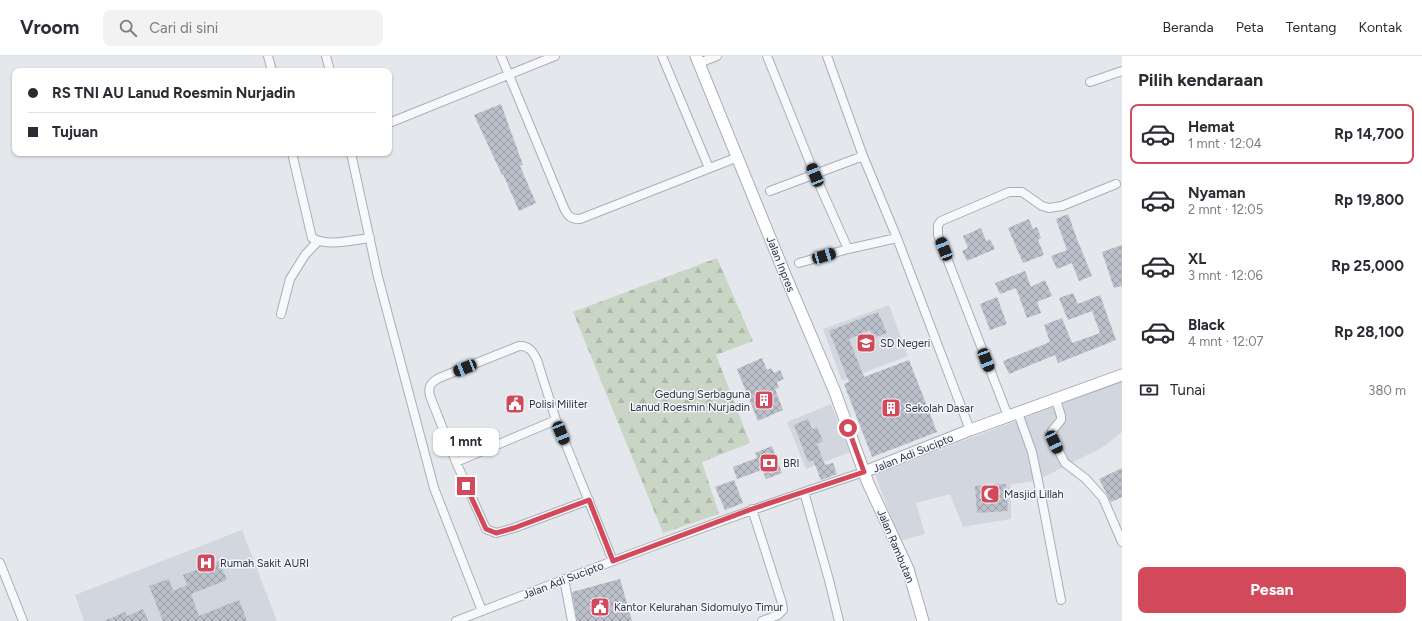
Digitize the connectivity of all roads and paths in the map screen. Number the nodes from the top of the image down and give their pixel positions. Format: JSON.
{"nodes":[{"id":1,"x":268,"y":56,"type":"edge"},
{"id":2,"x":326,"y":56,"type":"edge"},
{"id":3,"x":501,"y":56,"type":"edge"},
{"id":4,"x":555,"y":56,"type":"edge"},
{"id":5,"x":662,"y":56,"type":"edge"},
{"id":6,"x":717,"y":56,"type":"edge"},
{"id":7,"x":767,"y":56,"type":"edge"},
{"id":8,"x":827,"y":56,"type":"edge"},
{"id":9,"x":698,"y":59,"type":"edge"},
{"id":10,"x":271,"y":68,"type":"edge"},
{"id":11,"x":329,"y":68,"type":"edge"},
{"id":12,"x":1122,"y":71,"type":"edge"},
{"id":13,"x":508,"y":75,"type":"junction"},
{"id":14,"x":1090,"y":82,"type":"dead end"},
{"id":15,"x":392,"y":122,"type":"edge"},
{"id":16,"x":293,"y":156,"type":"edge"},
{"id":17,"x":352,"y":156,"type":"edge"},
{"id":18,"x":863,"y":156,"type":"junction"},
{"id":19,"x":738,"y":157,"type":"junction"},
{"id":20,"x":709,"y":168,"type":"junction"},
{"id":21,"x":815,"y":175,"type":"junction"},
{"id":22,"x":1116,"y":184,"type":"dead end"},
{"id":23,"x":770,"y":191,"type":"dead end"},
{"id":24,"x":370,"y":238,"type":"junction"},
{"id":25,"x":897,"y":238,"type":"junction"},
{"id":26,"x":318,"y":241,"type":"junction"},
{"id":27,"x":848,"y":249,"type":"junction"},
{"id":28,"x":799,"y":263,"type":"dead end"},
{"id":29,"x":281,"y":314,"type":"dead end"},
{"id":30,"x":1122,"y":376,"type":"edge"},
{"id":31,"x":1056,"y":400,"type":"junction"},
{"id":32,"x":1013,"y":414,"type":"junction"},
{"id":33,"x":556,"y":420,"type":"junction"},
{"id":34,"x":970,"y":430,"type":"junction"},
{"id":35,"x":456,"y":462,"type":"junction"},
{"id":36,"x":864,"y":472,"type":"junction"},
{"id":37,"x":804,"y":492,"type":"junction"},
{"id":38,"x":589,"y":500,"type":"junction"},
{"id":39,"x":752,"y":509,"type":"junction"},
{"id":40,"x":1122,"y":542,"type":"edge"},
{"id":41,"x":613,"y":561,"type":"junction"},
{"id":42,"x":0,"y":563,"type":"edge"},
{"id":43,"x":564,"y":579,"type":"junction"},
{"id":44,"x":1062,"y":600,"type":"dead end"},
{"id":45,"x":482,"y":611,"type":"junction"},
{"id":46,"x":23,"y":621,"type":"edge"},
{"id":47,"x":456,"y":621,"type":"edge"},
{"id":48,"x":572,"y":621,"type":"edge"},
{"id":49,"x":762,"y":621,"type":"edge"},
{"id":50,"x":839,"y":621,"type":"edge"},
{"id":51,"x":923,"y":621,"type":"edge"}],
"edges":[{"from":1,"to":10,"type":"street"},
{"from":2,"to":11,"type":"street"},
{"from":3,"to":13,"type":"street"},
{"from":4,"to":13,"type":"street"},
{"from":5,"to":20,"type":"street"},
{"from":6,"to":9,"type":"street"},
{"from":7,"to":21,"type":"street"},
{"from":8,"to":18,"type":"street"},
{"from":9,"to":19,"type":"main road","name":"Jalan Inpres"},
{"from":12,"to":14,"type":"street"},
{"from":13,"to":15,"type":"street"},
{"from":13,"to":20,"type":"street"},
{"from":16,"to":26,"type":"street"},
{"from":17,"to":24,"type":"street"},
{"from":18,"to":21,"type":"street"},
{"from":18,"to":25,"type":"street"},
{"from":19,"to":20,"type":"street"},
{"from":19,"to":36,"type":"main road","name":"Jalan Inpres"},
{"from":21,"to":23,"type":"street"},
{"from":21,"to":27,"type":"street"},
{"from":22,"to":32,"type":"street"},
{"from":24,"to":26,"type":"street"},
{"from":24,"to":45,"type":"street"},
{"from":25,"to":27,"type":"street"},
{"from":25,"to":34,"type":"street"},
{"from":26,"to":29,"type":"street"},
{"from":27,"to":28,"type":"street"},
{"from":30,"to":31,"type":"main road","name":"Jalan Adi Sucipto"},
{"from":31,"to":32,"type":"main road","name":"Jalan Adi Sucipto"},
{"from":31,"to":40,"type":"street"},
{"from":32,"to":34,"type":"main road","name":"Jalan Adi Sucipto"},
{"from":32,"to":44,"type":"street"},
{"from":33,"to":35,"type":"street"},
{"from":33,"to":35,"type":"street"},
{"from":33,"to":38,"type":"street"},
{"from":34,"to":36,"type":"main road","name":"Jalan Adi Sucipto"},
{"from":35,"to":38,"type":"street"},
{"from":36,"to":37,"type":"street","name":"Jalan Adi Sucipto"},
{"from":36,"to":51,"type":"main road","name":"Jalan Rambutan"},
{"from":37,"to":39,"type":"street","name":"Jalan Adi Sucipto"},
{"from":37,"to":50,"type":"street"},
{"from":38,"to":41,"type":"street"},
{"from":39,"to":41,"type":"street","name":"Jalan Adi Sucipto"},
{"from":39,"to":49,"type":"street"},
{"from":41,"to":43,"type":"street","name":"Jalan Adi Sucipto"},
{"from":42,"to":46,"type":"street"},
{"from":43,"to":45,"type":"street","name":"Jalan Adi Sucipto"},
{"from":43,"to":48,"type":"street"},
{"from":45,"to":47,"type":"street","name":"Jalan Adi Sucipto"}]}
